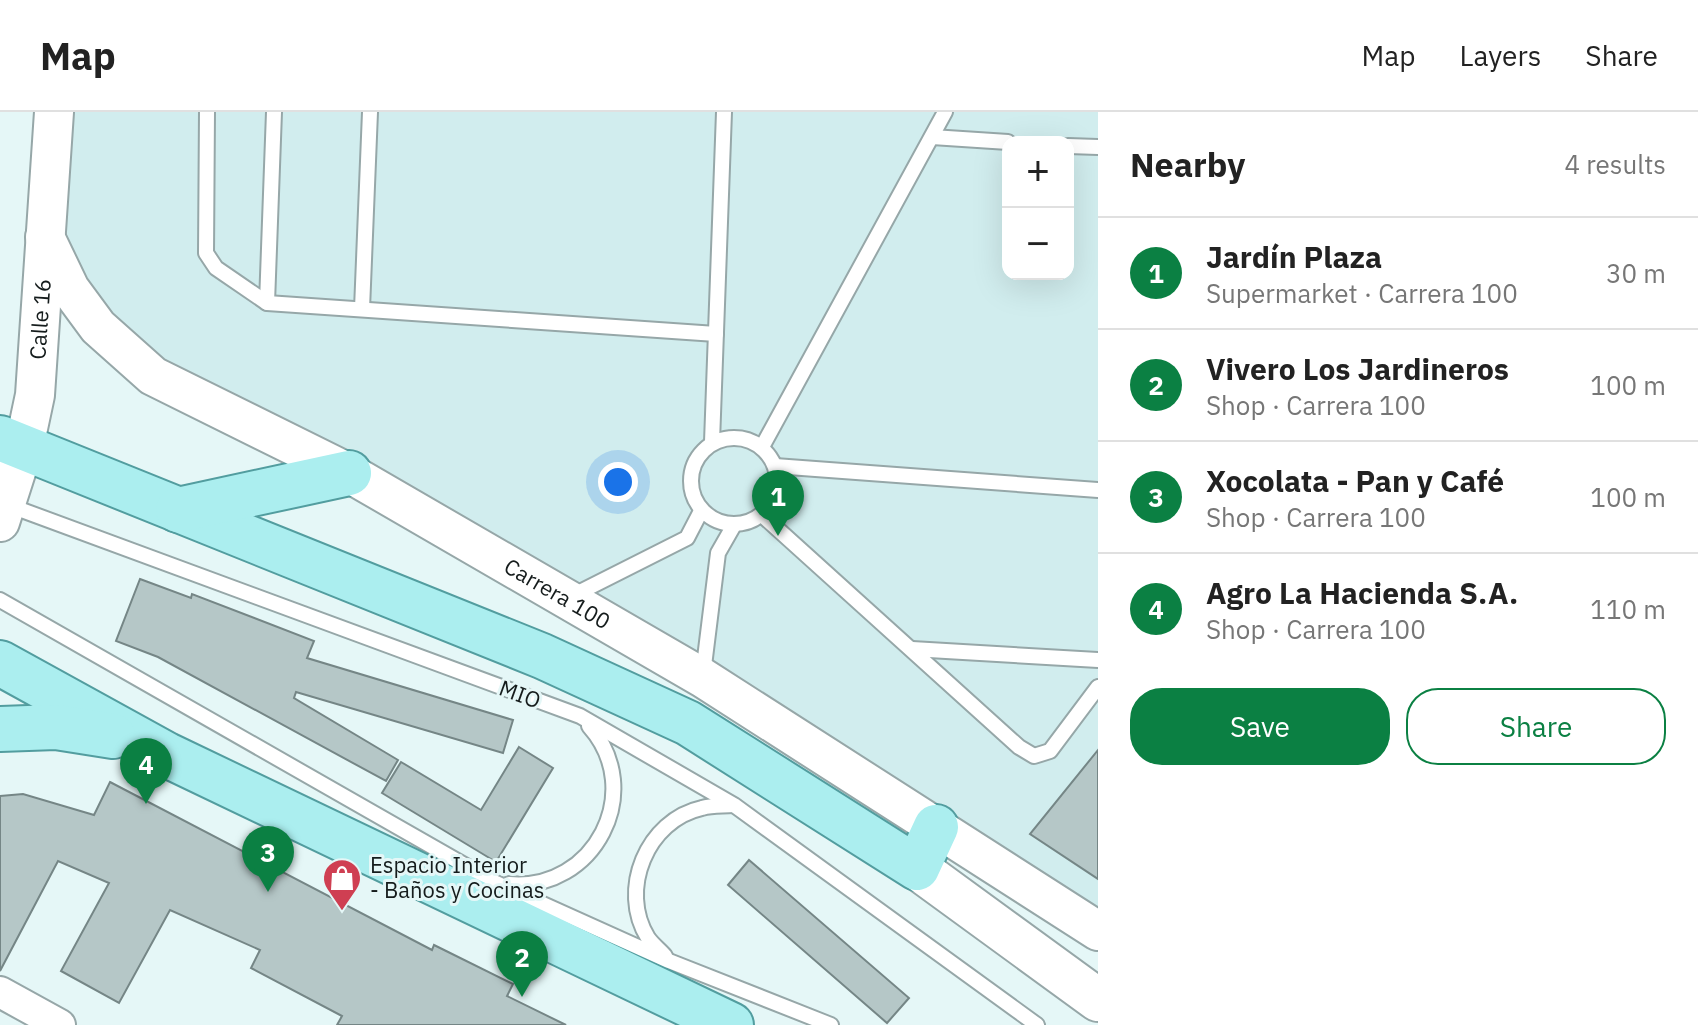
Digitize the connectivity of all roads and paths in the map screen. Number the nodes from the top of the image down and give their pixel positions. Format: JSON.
{"nodes":[{"id":1,"x":54,"y":112,"type":"edge"},
{"id":2,"x":207,"y":112,"type":"edge"},
{"id":3,"x":274,"y":112,"type":"edge"},
{"id":4,"x":370,"y":112,"type":"edge"},
{"id":5,"x":724,"y":112,"type":"edge"},
{"id":6,"x":945,"y":112,"type":"edge"},
{"id":7,"x":932,"y":137,"type":"junction"},
{"id":8,"x":1002,"y":142,"type":"edge"},
{"id":9,"x":1074,"y":146,"type":"edge"},
{"id":10,"x":1098,"y":147,"type":"edge"},
{"id":11,"x":45,"y":237,"type":"junction"},
{"id":12,"x":267,"y":303,"type":"junction"},
{"id":13,"x":362,"y":309,"type":"junction"},
{"id":14,"x":716,"y":334,"type":"junction"},
{"id":15,"x":12,"y":442,"type":"edge"},
{"id":16,"x":712,"y":442,"type":"junction"},
{"id":17,"x":762,"y":447,"type":"junction"},
{"id":18,"x":775,"y":466,"type":"junction"},
{"id":19,"x":349,"y":473,"type":"junction"},
{"id":20,"x":1098,"y":490,"type":"edge"},
{"id":21,"x":3,"y":510,"type":"edge"},
{"id":22,"x":178,"y":510,"type":"junction"},
{"id":23,"x":701,"y":511,"type":"junction"},
{"id":24,"x":762,"y":515,"type":"junction"},
{"id":25,"x":734,"y":525,"type":"junction"},
{"id":26,"x":566,"y":598,"type":"junction"},
{"id":27,"x":0,"y":600,"type":"edge"},
{"id":28,"x":912,"y":649,"type":"junction"},
{"id":29,"x":1098,"y":660,"type":"edge"},
{"id":30,"x":0,"y":663,"type":"edge"},
{"id":31,"x":703,"y":678,"type":"junction"},
{"id":32,"x":1098,"y":687,"type":"edge"},
{"id":33,"x":580,"y":716,"type":"junction"},
{"id":34,"x":0,"y":729,"type":"edge"},
{"id":35,"x":167,"y":755,"type":"junction"},
{"id":36,"x":734,"y":805,"type":"junction"},
{"id":37,"x":936,"y":827,"type":"junction"},
{"id":38,"x":917,"y":868,"type":"junction"},
{"id":39,"x":496,"y":883,"type":"junction"},
{"id":40,"x":1098,"y":931,"type":"edge"},
{"id":41,"x":669,"y":961,"type":"junction"},
{"id":42,"x":0,"y":992,"type":"edge"},
{"id":43,"x":1098,"y":1000,"type":"edge"},
{"id":44,"x":57,"y":1024,"type":"edge"},
{"id":45,"x":731,"y":1025,"type":"edge"},
{"id":46,"x":831,"y":1025,"type":"edge"},
{"id":47,"x":1037,"y":1025,"type":"edge"}],
"edges":[{"from":1,"to":11,"type":"street","name":"Calle 16"},
{"from":2,"to":12,"type":"lane"},
{"from":3,"to":12,"type":"lane"},
{"from":4,"to":13,"type":"lane"},
{"from":5,"to":14,"type":"lane"},
{"from":6,"to":7,"type":"lane"},
{"from":7,"to":8,"type":"lane"},
{"from":7,"to":17,"type":"lane"},
{"from":9,"to":10,"type":"lane"},
{"from":11,"to":15,"type":"street","name":"Calle 16"},
{"from":11,"to":19,"type":"street","name":"Carrera 100"},
{"from":12,"to":13,"type":"lane"},
{"from":13,"to":14,"type":"lane"},
{"from":14,"to":16,"type":"lane"},
{"from":15,"to":21,"type":"street","name":"Calle 16"},
{"from":15,"to":22,"type":"main road"},
{"from":16,"to":17,"type":"lane"},
{"from":16,"to":23,"type":"lane"},
{"from":17,"to":18,"type":"lane"},
{"from":18,"to":20,"type":"lane"},
{"from":18,"to":24,"type":"lane"},
{"from":19,"to":22,"type":"main road"},
{"from":19,"to":26,"type":"street","name":"Carrera 100"},
{"from":21,"to":33,"type":"lane","name":"MIO"},
{"from":22,"to":38,"type":"main road"},
{"from":23,"to":25,"type":"lane"},
{"from":23,"to":26,"type":"lane"},
{"from":24,"to":25,"type":"lane"},
{"from":24,"to":28,"type":"lane"},
{"from":25,"to":31,"type":"lane"},
{"from":26,"to":31,"type":"street","name":"Carrera 100"},
{"from":27,"to":39,"type":"lane"},
{"from":28,"to":29,"type":"lane"},
{"from":28,"to":32,"type":"lane"},
{"from":30,"to":35,"type":"main road"},
{"from":31,"to":37,"type":"street","name":"Carrera 100"},
{"from":33,"to":36,"type":"lane","name":"MIO"},
{"from":33,"to":39,"type":"lane"},
{"from":34,"to":35,"type":"main road"},
{"from":35,"to":45,"type":"main road"},
{"from":36,"to":41,"type":"lane"},
{"from":36,"to":47,"type":"lane","name":"MIO"},
{"from":37,"to":38,"type":"main road"},
{"from":37,"to":40,"type":"street","name":"Carrera 100"},
{"from":38,"to":43,"type":"main road"},
{"from":39,"to":41,"type":"lane"},
{"from":41,"to":46,"type":"lane"},
{"from":42,"to":44,"type":"street"}]}
